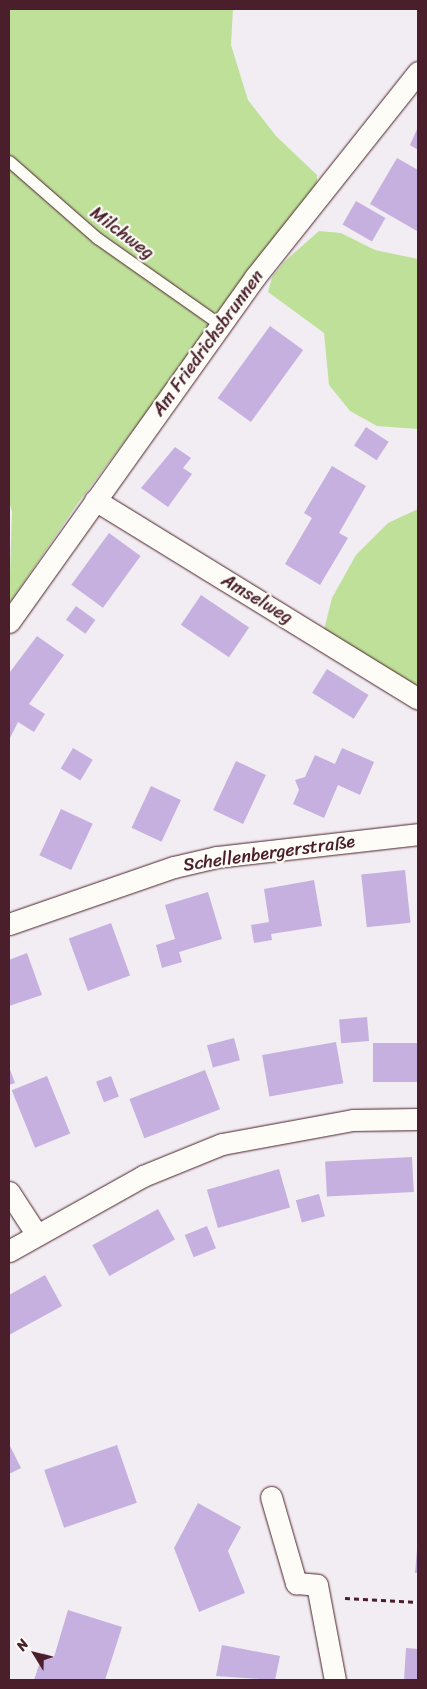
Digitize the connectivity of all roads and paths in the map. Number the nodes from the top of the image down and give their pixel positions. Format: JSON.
{"nodes":[{"id":1,"x":418,"y":72,"type":"edge"},
{"id":2,"x":9,"y":161,"type":"edge"},
{"id":3,"x":220,"y":325,"type":"junction"},
{"id":4,"x":95,"y":500,"type":"junction"},
{"id":5,"x":9,"y":622,"type":"edge"},
{"id":6,"x":418,"y":700,"type":"edge"},
{"id":7,"x":418,"y":834,"type":"edge"},
{"id":8,"x":9,"y":924,"type":"edge"},
{"id":9,"x":418,"y":1119,"type":"edge"},
{"id":10,"x":9,"y":1192,"type":"edge"},
{"id":11,"x":37,"y":1235,"type":"junction"},
{"id":12,"x":9,"y":1251,"type":"edge"},
{"id":13,"x":271,"y":1497,"type":"dead end"},
{"id":14,"x":340,"y":1598,"type":"dead end"},
{"id":15,"x":418,"y":1602,"type":"edge"},
{"id":16,"x":335,"y":1680,"type":"edge"}],
"edges":[{"from":1,"to":3,"type":"street","name":"Am Friedrichsbrunnen"},
{"from":2,"to":3,"type":"lane","name":"Milchweg"},
{"from":3,"to":4,"type":"street","name":"Am Friedrichsbrunnen"},
{"from":4,"to":5,"type":"street","name":"Am Friedrichsbrunnen"},
{"from":4,"to":6,"type":"street","name":"Amselweg"},
{"from":7,"to":8,"type":"street","name":"Schellenbergerstraße"},
{"from":9,"to":11,"type":"street"},
{"from":10,"to":11,"type":"street"},
{"from":11,"to":12,"type":"street"},
{"from":13,"to":16,"type":"street"},
{"from":14,"to":15,"type":"path"}]}
